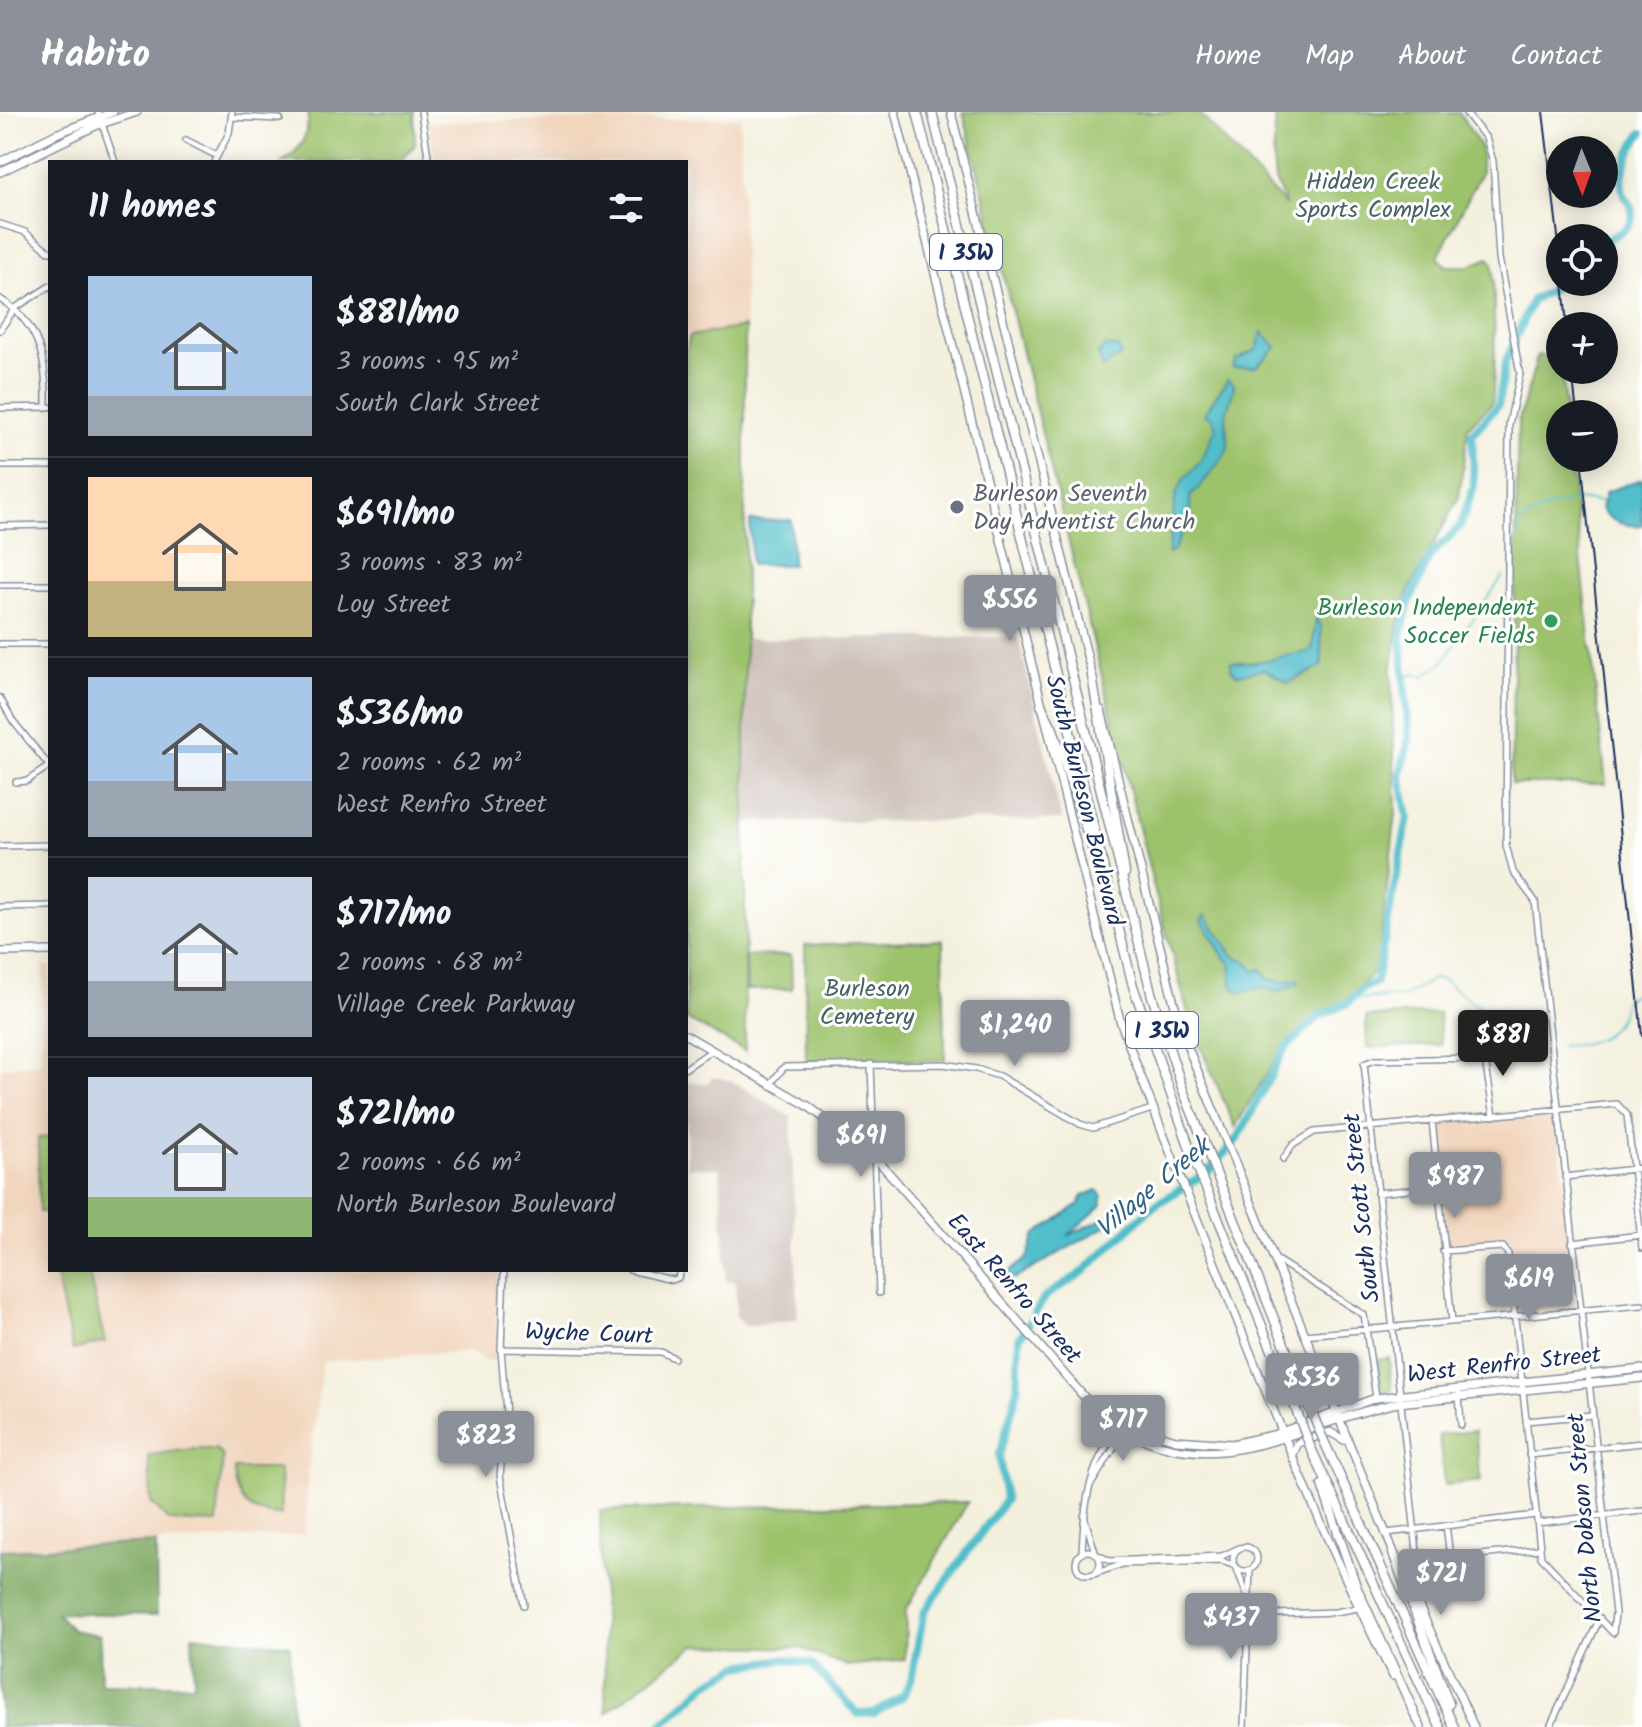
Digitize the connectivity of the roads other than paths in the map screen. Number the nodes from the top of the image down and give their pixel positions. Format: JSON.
{"nodes":[{"id":1,"x":113,"y":112,"type":"edge"},
{"id":2,"x":137,"y":112,"type":"edge"},
{"id":3,"x":421,"y":112,"type":"edge"},
{"id":4,"x":895,"y":112,"type":"edge"},
{"id":5,"x":917,"y":112,"type":"edge"},
{"id":6,"x":932,"y":112,"type":"edge"},
{"id":7,"x":951,"y":112,"type":"edge"},
{"id":8,"x":1465,"y":112,"type":"edge"},
{"id":9,"x":232,"y":114,"type":"edge"},
{"id":10,"x":100,"y":117,"type":"edge"},
{"id":11,"x":280,"y":119,"type":"dead end"},
{"id":12,"x":186,"y":140,"type":"dead end"},
{"id":13,"x":215,"y":159,"type":"edge"},
{"id":14,"x":114,"y":160,"type":"edge"},
{"id":15,"x":429,"y":160,"type":"edge"},
{"id":16,"x":0,"y":162,"type":"edge"},
{"id":17,"x":0,"y":172,"type":"edge"},
{"id":18,"x":0,"y":224,"type":"edge"},
{"id":19,"x":48,"y":250,"type":"edge"},
{"id":20,"x":48,"y":287,"type":"edge"},
{"id":21,"x":0,"y":299,"type":"edge"},
{"id":22,"x":15,"y":308,"type":"junction"},
{"id":23,"x":0,"y":330,"type":"edge"},
{"id":24,"x":48,"y":407,"type":"edge"},
{"id":25,"x":0,"y":408,"type":"edge"},
{"id":26,"x":0,"y":466,"type":"edge"},
{"id":27,"x":48,"y":466,"type":"edge"},
{"id":28,"x":48,"y":525,"type":"edge"},
{"id":29,"x":0,"y":526,"type":"edge"},
{"id":30,"x":0,"y":585,"type":"edge"},
{"id":31,"x":48,"y":585,"type":"edge"},
{"id":32,"x":0,"y":644,"type":"edge"},
{"id":33,"x":48,"y":644,"type":"edge"},
{"id":34,"x":1092,"y":676,"type":"junction"},
{"id":35,"x":0,"y":698,"type":"edge"},
{"id":36,"x":1041,"y":705,"type":"junction"},
{"id":37,"x":48,"y":764,"type":"edge"},
{"id":38,"x":48,"y":767,"type":"edge"},
{"id":39,"x":16,"y":782,"type":"dead end"},
{"id":40,"x":48,"y":845,"type":"edge"},
{"id":41,"x":0,"y":846,"type":"edge"},
{"id":42,"x":48,"y":906,"type":"edge"},
{"id":43,"x":0,"y":907,"type":"edge"},
{"id":44,"x":1116,"y":917,"type":"junction"},
{"id":45,"x":1131,"y":918,"type":"junction"},
{"id":46,"x":48,"y":951,"type":"edge"},
{"id":47,"x":0,"y":952,"type":"edge"},
{"id":48,"x":688,"y":1036,"type":"edge"},
{"id":49,"x":711,"y":1051,"type":"junction"},
{"id":50,"x":871,"y":1064,"type":"junction"},
{"id":51,"x":688,"y":1068,"type":"edge"},
{"id":52,"x":770,"y":1085,"type":"junction"},
{"id":53,"x":1152,"y":1109,"type":"junction"},
{"id":54,"x":1559,"y":1109,"type":"junction"},
{"id":55,"x":1494,"y":1116,"type":"junction"},
{"id":56,"x":1431,"y":1120,"type":"junction"},
{"id":57,"x":1370,"y":1126,"type":"junction"},
{"id":58,"x":874,"y":1156,"type":"junction"},
{"id":59,"x":1283,"y":1159,"type":"dead end"},
{"id":60,"x":1642,"y":1168,"type":"edge"},
{"id":61,"x":1633,"y":1170,"type":"junction"},
{"id":62,"x":1565,"y":1177,"type":"junction"},
{"id":63,"x":1438,"y":1187,"type":"junction"},
{"id":64,"x":1377,"y":1193,"type":"junction"},
{"id":65,"x":1641,"y":1235,"type":"edge"},
{"id":66,"x":1572,"y":1243,"type":"junction"},
{"id":67,"x":1642,"y":1248,"type":"edge"},
{"id":68,"x":1443,"y":1251,"type":"junction"},
{"id":69,"x":1272,"y":1257,"type":"junction"},
{"id":70,"x":504,"y":1272,"type":"edge"},
{"id":71,"x":638,"y":1272,"type":"edge"},
{"id":72,"x":680,"y":1272,"type":"edge"},
{"id":73,"x":879,"y":1293,"type":"dead end"},
{"id":74,"x":1642,"y":1305,"type":"edge"},
{"id":75,"x":1582,"y":1310,"type":"junction"},
{"id":76,"x":1514,"y":1317,"type":"junction"},
{"id":77,"x":1452,"y":1322,"type":"junction"},
{"id":78,"x":1392,"y":1326,"type":"junction"},
{"id":79,"x":1368,"y":1328,"type":"junction"},
{"id":80,"x":1303,"y":1335,"type":"junction"},
{"id":81,"x":501,"y":1349,"type":"junction"},
{"id":82,"x":674,"y":1358,"type":"dead end"},
{"id":83,"x":1642,"y":1369,"type":"edge"},
{"id":84,"x":1642,"y":1378,"type":"edge"},
{"id":85,"x":1590,"y":1380,"type":"junction"},
{"id":86,"x":1522,"y":1386,"type":"junction"},
{"id":87,"x":1458,"y":1393,"type":"junction"},
{"id":88,"x":1376,"y":1398,"type":"junction"},
{"id":89,"x":1400,"y":1400,"type":"junction"},
{"id":90,"x":1336,"y":1415,"type":"junction"},
{"id":91,"x":1592,"y":1415,"type":"junction"},
{"id":92,"x":1525,"y":1421,"type":"junction"},
{"id":93,"x":1124,"y":1425,"type":"junction"},
{"id":94,"x":1461,"y":1425,"type":"dead end"},
{"id":95,"x":1283,"y":1436,"type":"junction"},
{"id":96,"x":1642,"y":1443,"type":"edge"},
{"id":97,"x":1232,"y":1444,"type":"junction"},
{"id":98,"x":1348,"y":1444,"type":"junction"},
{"id":99,"x":1310,"y":1446,"type":"junction"},
{"id":100,"x":1596,"y":1448,"type":"junction"},
{"id":101,"x":1193,"y":1452,"type":"junction"},
{"id":102,"x":1529,"y":1455,"type":"junction"},
{"id":103,"x":1292,"y":1457,"type":"junction"},
{"id":104,"x":1083,"y":1511,"type":"junction"},
{"id":105,"x":1642,"y":1511,"type":"edge"},
{"id":106,"x":1536,"y":1515,"type":"junction"},
{"id":107,"x":1604,"y":1515,"type":"junction"},
{"id":108,"x":1537,"y":1523,"type":"junction"},
{"id":109,"x":1446,"y":1525,"type":"junction"},
{"id":110,"x":1414,"y":1529,"type":"junction"},
{"id":111,"x":1384,"y":1533,"type":"junction"},
{"id":112,"x":1239,"y":1548,"type":"junction"},
{"id":113,"x":1539,"y":1549,"type":"junction"},
{"id":114,"x":1082,"y":1552,"type":"junction"},
{"id":115,"x":1393,"y":1553,"type":"junction"},
{"id":116,"x":1097,"y":1554,"type":"junction"},
{"id":117,"x":1452,"y":1558,"type":"junction"},
{"id":118,"x":1236,"y":1567,"type":"junction"},
{"id":119,"x":1250,"y":1570,"type":"junction"},
{"id":120,"x":1094,"y":1574,"type":"junction"},
{"id":121,"x":1247,"y":1595,"type":"junction"},
{"id":122,"x":1455,"y":1597,"type":"dead end"},
{"id":123,"x":524,"y":1605,"type":"dead end"},
{"id":124,"x":1358,"y":1608,"type":"junction"},
{"id":125,"x":1246,"y":1615,"type":"junction"},
{"id":126,"x":1600,"y":1618,"type":"junction"},
{"id":127,"x":1413,"y":1710,"type":"junction"},
{"id":128,"x":1244,"y":1727,"type":"edge"},
{"id":129,"x":1421,"y":1727,"type":"edge"},
{"id":130,"x":1440,"y":1727,"type":"edge"},
{"id":131,"x":1456,"y":1727,"type":"edge"},
{"id":132,"x":1474,"y":1727,"type":"edge"},
{"id":133,"x":1550,"y":1727,"type":"edge"}],
"edges":[{"from":1,"to":10,"type":"main road"},
{"from":2,"to":10,"type":"main road"},
{"from":3,"to":15,"type":"street"},
{"from":4,"to":36,"type":"main road","name":"South Burleson Boulevard"},
{"from":5,"to":44,"type":"highway","number":"I 35W"},
{"from":6,"to":45,"type":"highway","number":"I 35W"},
{"from":7,"to":34,"type":"main road","name":"South Burleson Boulevard"},
{"from":8,"to":54,"type":"street","name":"North Dobson Street"},
{"from":9,"to":11,"type":"street"},
{"from":9,"to":13,"type":"street"},
{"from":10,"to":14,"type":"street"},
{"from":10,"to":16,"type":"main road"},
{"from":10,"to":17,"type":"main road"},
{"from":12,"to":13,"type":"street"},
{"from":18,"to":19,"type":"street"},
{"from":20,"to":22,"type":"street"},
{"from":21,"to":22,"type":"street"},
{"from":22,"to":23,"type":"street"},
{"from":22,"to":24,"type":"street"},
{"from":24,"to":25,"type":"street"},
{"from":26,"to":27,"type":"street"},
{"from":28,"to":29,"type":"street"},
{"from":30,"to":31,"type":"street"},
{"from":32,"to":33,"type":"street"},
{"from":34,"to":45,"type":"highway"},
{"from":34,"to":69,"type":"main road","name":"South Burleson Boulevard"},
{"from":35,"to":37,"type":"street"},
{"from":36,"to":44,"type":"highway"},
{"from":36,"to":53,"type":"main road","name":"South Burleson Boulevard"},
{"from":38,"to":39,"type":"street"},
{"from":40,"to":41,"type":"street"},
{"from":42,"to":43,"type":"street"},
{"from":44,"to":99,"type":"highway","number":"I 35W","bridge":true},
{"from":45,"to":131,"type":"highway","number":"I 35W","bridge":true},
{"from":46,"to":47,"type":"main road"},
{"from":48,"to":49,"type":"main road","name":"East Renfro Street"},
{"from":49,"to":51,"type":"street"},
{"from":49,"to":52,"type":"main road","name":"East Renfro Street"},
{"from":50,"to":52,"type":"street"},
{"from":50,"to":53,"type":"street"},
{"from":50,"to":58,"type":"street"},
{"from":52,"to":58,"type":"main road","name":"East Renfro Street"},
{"from":53,"to":95,"type":"main road","name":"South Burleson Boulevard"},
{"from":54,"to":55,"type":"street"},
{"from":54,"to":61,"type":"street"},
{"from":54,"to":62,"type":"street","name":"North Dobson Street"},
{"from":55,"to":56,"type":"street"},
{"from":55,"to":57,"type":"street","name":"South Scott Street"},
{"from":56,"to":57,"type":"street"},
{"from":56,"to":63,"type":"street"},
{"from":57,"to":59,"type":"street"},
{"from":57,"to":64,"type":"street","name":"South Scott Street"},
{"from":58,"to":73,"type":"street"},
{"from":58,"to":93,"type":"main road","name":"East Renfro Street"},
{"from":60,"to":61,"type":"street"},
{"from":61,"to":62,"type":"street"},
{"from":61,"to":65,"type":"street"},
{"from":62,"to":66,"type":"street","name":"North Dobson Street"},
{"from":63,"to":64,"type":"street"},
{"from":63,"to":68,"type":"street"},
{"from":64,"to":78,"type":"street","name":"South Scott Street"},
{"from":65,"to":66,"type":"street"},
{"from":65,"to":67,"type":"street"},
{"from":66,"to":75,"type":"street","name":"North Dobson Street"},
{"from":68,"to":76,"type":"street"},
{"from":68,"to":77,"type":"street"},
{"from":69,"to":79,"type":"street"},
{"from":69,"to":80,"type":"main road","name":"South Burleson Boulevard"},
{"from":70,"to":81,"type":"street"},
{"from":71,"to":72,"type":"street"},
{"from":74,"to":75,"type":"street"},
{"from":75,"to":76,"type":"street"},
{"from":75,"to":85,"type":"street","name":"North Dobson Street"},
{"from":76,"to":77,"type":"street"},
{"from":76,"to":86,"type":"street"},
{"from":77,"to":78,"type":"street"},
{"from":78,"to":79,"type":"street"},
{"from":78,"to":89,"type":"street","name":"South Scott Street"},
{"from":79,"to":80,"type":"street"},
{"from":79,"to":88,"type":"street"},
{"from":80,"to":90,"type":"main road","name":"South Burleson Boulevard"},
{"from":81,"to":82,"type":"street","name":"Wyche Court"},
{"from":81,"to":123,"type":"street"},
{"from":83,"to":85,"type":"main road","name":"West Renfro Street"},
{"from":84,"to":85,"type":"main road"},
{"from":85,"to":86,"type":"main road"},
{"from":85,"to":91,"type":"street","name":"North Dobson Street"},
{"from":86,"to":87,"type":"main road"},
{"from":86,"to":92,"type":"street"},
{"from":87,"to":89,"type":"main road"},
{"from":87,"to":94,"type":"street"},
{"from":88,"to":89,"type":"main road","name":"West Renfro Street"},
{"from":88,"to":90,"type":"main road","name":"West Renfro Street"},
{"from":89,"to":90,"type":"main road"},
{"from":89,"to":110,"type":"street","name":"South Scott Street"},
{"from":90,"to":95,"type":"main road","name":"West Renfro Street"},
{"from":90,"to":98,"type":"main road","name":"South Burleson Boulevard"},
{"from":91,"to":92,"type":"street"},
{"from":91,"to":100,"type":"street","name":"North Dobson Street"},
{"from":92,"to":102,"type":"street"},
{"from":93,"to":97,"type":"main road","name":"East Renfro Street"},
{"from":93,"to":101,"type":"main road","name":"East Renfro Street"},
{"from":93,"to":104,"type":"street"},
{"from":95,"to":97,"type":"main road","name":"East Renfro Street"},
{"from":95,"to":101,"type":"main road","name":"East Renfro Street"},
{"from":95,"to":103,"type":"main road","name":"South Burleson Boulevard"},
{"from":96,"to":100,"type":"street"},
{"from":97,"to":101,"type":"main road"},
{"from":98,"to":103,"type":"main road"},
{"from":98,"to":111,"type":"main road","name":"South Burleson Boulevard"},
{"from":99,"to":127,"type":"highway"},
{"from":99,"to":130,"type":"highway","number":"I 35W"},
{"from":100,"to":102,"type":"street"},
{"from":100,"to":107,"type":"street","name":"North Dobson Street"},
{"from":102,"to":106,"type":"street"},
{"from":103,"to":124,"type":"main road","name":"South Burleson Boulevard"},
{"from":104,"to":114,"type":"street"},
{"from":104,"to":116,"type":"street"},
{"from":105,"to":107,"type":"street"},
{"from":106,"to":108,"type":"street"},
{"from":106,"to":109,"type":"street"},
{"from":107,"to":108,"type":"street"},
{"from":107,"to":126,"type":"street","name":"North Dobson Street"},
{"from":108,"to":113,"type":"street"},
{"from":109,"to":110,"type":"street"},
{"from":109,"to":117,"type":"street"},
{"from":110,"to":111,"type":"street"},
{"from":110,"to":117,"type":"street","name":"South Scott Street"},
{"from":111,"to":115,"type":"main road","name":"South Burleson Boulevard"},
{"from":112,"to":116,"type":"street"},
{"from":112,"to":118,"type":"street"},
{"from":112,"to":119,"type":"street"},
{"from":113,"to":117,"type":"street"},
{"from":113,"to":126,"type":"street"},
{"from":114,"to":116,"type":"street"},
{"from":114,"to":120,"type":"street"},
{"from":115,"to":131,"type":"highway"},
{"from":115,"to":132,"type":"main road","name":"South Burleson Boulevard"},
{"from":116,"to":120,"type":"street"},
{"from":117,"to":122,"type":"street"},
{"from":118,"to":119,"type":"street"},
{"from":118,"to":120,"type":"street"},
{"from":118,"to":121,"type":"street"},
{"from":119,"to":121,"type":"street"},
{"from":121,"to":125,"type":"street"},
{"from":124,"to":125,"type":"street"},
{"from":124,"to":127,"type":"main road","name":"South Burleson Boulevard"},
{"from":125,"to":128,"type":"street"},
{"from":126,"to":133,"type":"street"},
{"from":127,"to":129,"type":"main road","name":"South Burleson Boulevard"}]}
